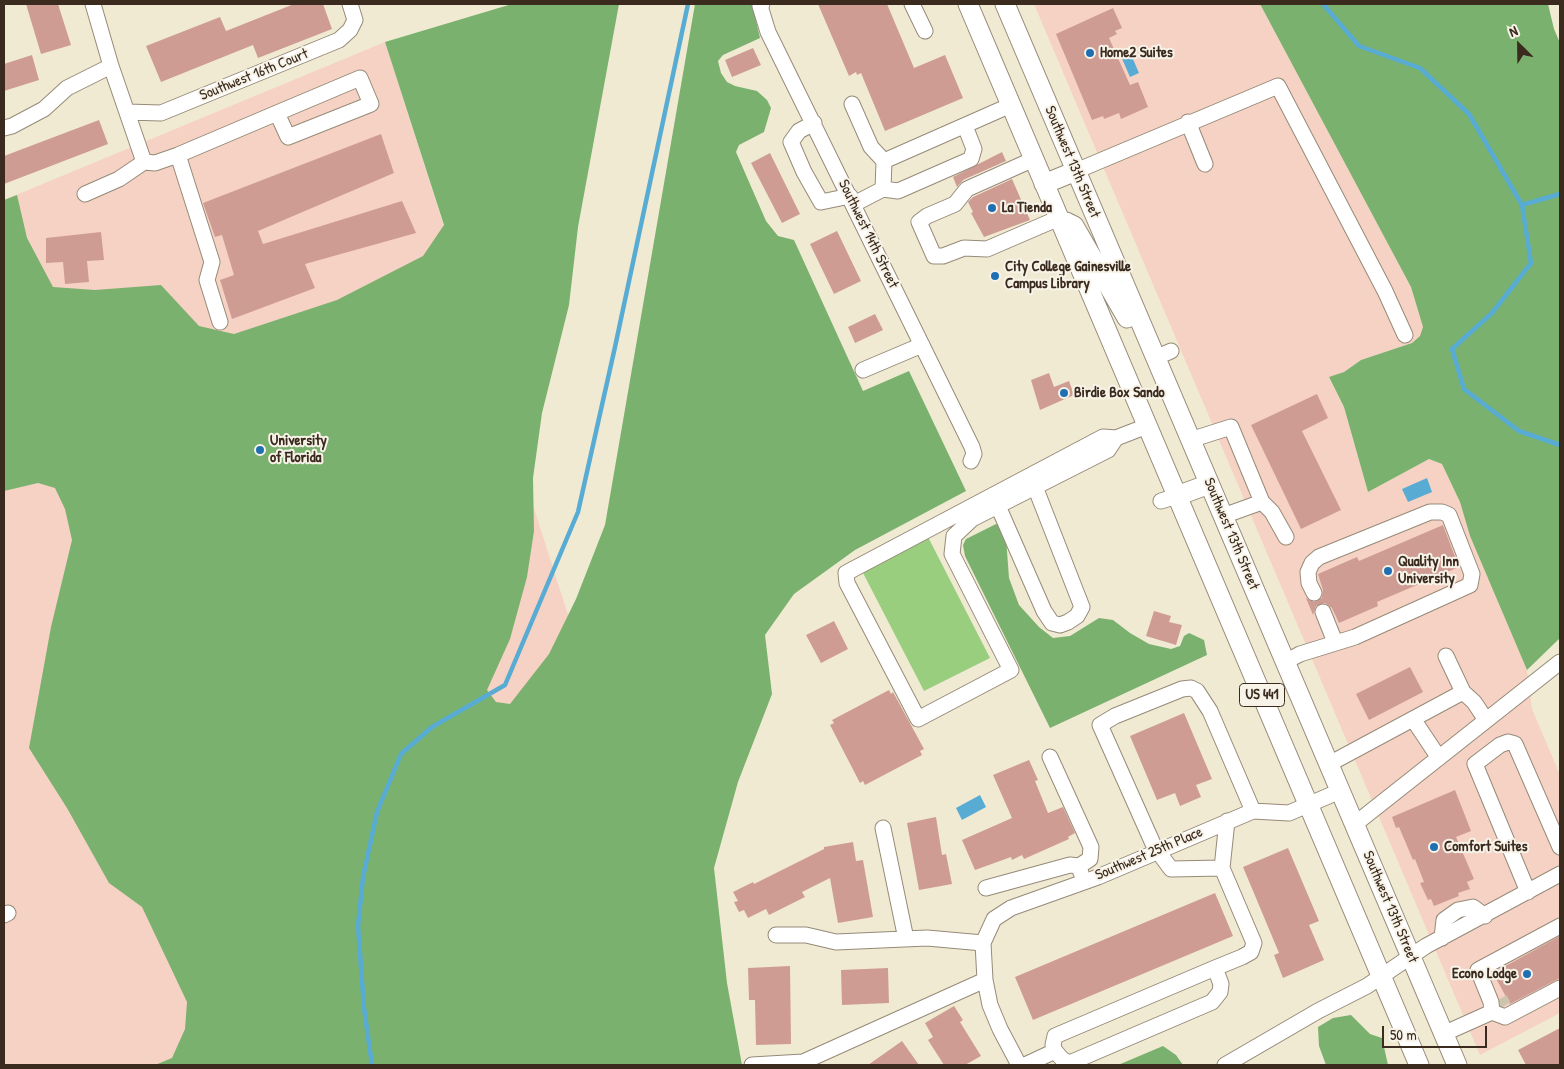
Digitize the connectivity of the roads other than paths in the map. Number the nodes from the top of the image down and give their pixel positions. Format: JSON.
{"nodes":[{"id":1,"x":93,"y":4,"type":"edge"},
{"id":2,"x":350,"y":4,"type":"edge"},
{"id":3,"x":912,"y":4,"type":"edge"},
{"id":4,"x":968,"y":4,"type":"edge"},
{"id":5,"x":1004,"y":4,"type":"edge"},
{"id":6,"x":761,"y":5,"type":"edge"},
{"id":7,"x":925,"y":31,"type":"dead end"},
{"id":8,"x":111,"y":66,"type":"junction"},
{"id":9,"x":852,"y":104,"type":"dead end"},
{"id":10,"x":1011,"y":105,"type":"junction"},
{"id":11,"x":127,"y":112,"type":"junction"},
{"id":12,"x":278,"y":113,"type":"junction"},
{"id":13,"x":1188,"y":122,"type":"junction"},
{"id":14,"x":814,"y":123,"type":"junction"},
{"id":15,"x":965,"y":126,"type":"junction"},
{"id":16,"x":4,"y":128,"type":"edge"},
{"id":17,"x":178,"y":155,"type":"junction"},
{"id":18,"x":1034,"y":159,"type":"junction"},
{"id":19,"x":884,"y":161,"type":"junction"},
{"id":20,"x":144,"y":162,"type":"junction"},
{"id":21,"x":1205,"y":164,"type":"dead end"},
{"id":22,"x":1084,"y":168,"type":"junction"},
{"id":23,"x":1044,"y":184,"type":"junction"},
{"id":24,"x":883,"y":189,"type":"junction"},
{"id":25,"x":85,"y":194,"type":"dead end"},
{"id":26,"x":852,"y":200,"type":"junction"},
{"id":27,"x":1059,"y":218,"type":"junction"},
{"id":28,"x":220,"y":322,"type":"dead end"},
{"id":29,"x":1141,"y":325,"type":"junction"},
{"id":30,"x":1405,"y":335,"type":"dead end"},
{"id":31,"x":922,"y":345,"type":"junction"},
{"id":32,"x":863,"y":370,"type":"dead end"},
{"id":33,"x":1147,"y":426,"type":"junction"},
{"id":34,"x":1190,"y":440,"type":"junction"},
{"id":35,"x":971,"y":461,"type":"dead end"},
{"id":36,"x":1033,"y":482,"type":"junction"},
{"id":37,"x":1209,"y":484,"type":"junction"},
{"id":38,"x":1169,"y":499,"type":"junction"},
{"id":39,"x":1262,"y":502,"type":"junction"},
{"id":40,"x":998,"y":506,"type":"junction"},
{"id":41,"x":1223,"y":516,"type":"junction"},
{"id":42,"x":1286,"y":537,"type":"dead end"},
{"id":43,"x":1314,"y":593,"type":"dead end"},
{"id":44,"x":1322,"y":612,"type":"dead end"},
{"id":45,"x":1335,"y":642,"type":"junction"},
{"id":46,"x":1446,"y":656,"type":"dead end"},
{"id":47,"x":1285,"y":662,"type":"junction"},
{"id":48,"x":1560,"y":662,"type":"edge"},
{"id":49,"x":1463,"y":692,"type":"junction"},
{"id":50,"x":1413,"y":719,"type":"junction"},
{"id":51,"x":1486,"y":720,"type":"junction"},
{"id":52,"x":1050,"y":757,"type":"dead end"},
{"id":53,"x":1439,"y":758,"type":"junction"},
{"id":54,"x":1329,"y":764,"type":"junction"},
{"id":55,"x":1340,"y":791,"type":"junction"},
{"id":56,"x":1308,"y":805,"type":"junction"},
{"id":57,"x":1253,"y":811,"type":"junction"},
{"id":58,"x":1226,"y":821,"type":"junction"},
{"id":59,"x":1355,"y":824,"type":"junction"},
{"id":60,"x":883,"y":828,"type":"dead end"},
{"id":61,"x":1560,"y":847,"type":"edge"},
{"id":62,"x":1158,"y":851,"type":"junction"},
{"id":63,"x":1079,"y":866,"type":"junction"},
{"id":64,"x":1222,"y":868,"type":"junction"},
{"id":65,"x":1560,"y":874,"type":"edge"},
{"id":66,"x":1083,"y":882,"type":"junction"},
{"id":67,"x":986,"y":888,"type":"dead end"},
{"id":68,"x":1528,"y":892,"type":"junction"},
{"id":69,"x":1560,"y":926,"type":"edge"},
{"id":70,"x":776,"y":935,"type":"dead end"},
{"id":71,"x":906,"y":939,"type":"junction"},
{"id":72,"x":983,"y":948,"type":"junction"},
{"id":73,"x":1411,"y":957,"type":"junction"},
{"id":74,"x":1215,"y":968,"type":"junction"},
{"id":75,"x":1382,"y":977,"type":"junction"},
{"id":76,"x":985,"y":980,"type":"junction"},
{"id":77,"x":1560,"y":988,"type":"edge"},
{"id":78,"x":1499,"y":1005,"type":"junction"},
{"id":79,"x":1444,"y":1034,"type":"junction"},
{"id":80,"x":1055,"y":1051,"type":"junction"},
{"id":81,"x":752,"y":1065,"type":"edge"},
{"id":82,"x":1019,"y":1065,"type":"edge"},
{"id":83,"x":1025,"y":1065,"type":"edge"},
{"id":84,"x":1225,"y":1065,"type":"edge"},
{"id":85,"x":1419,"y":1065,"type":"edge"},
{"id":86,"x":1457,"y":1065,"type":"edge"}],
"edges":[{"from":1,"to":8,"type":"street"},
{"from":2,"to":11,"type":"street","name":"Southwest 16th Court"},
{"from":3,"to":7,"type":"street"},
{"from":4,"to":10,"type":"main road","number":"US 441"},
{"from":5,"to":22,"type":"main road","name":"Southwest 13th Street","number":"US 441"},
{"from":6,"to":14,"type":"street","name":"Southwest 14th Street"},
{"from":8,"to":11,"type":"street"},
{"from":8,"to":16,"type":"street"},
{"from":9,"to":19,"type":"street"},
{"from":10,"to":15,"type":"street"},
{"from":10,"to":18,"type":"main road","number":"US 441"},
{"from":11,"to":20,"type":"street"},
{"from":12,"to":12,"type":"street"},
{"from":12,"to":17,"type":"street"},
{"from":13,"to":21,"type":"street"},
{"from":13,"to":22,"type":"street"},
{"from":13,"to":30,"type":"street"},
{"from":14,"to":26,"type":"street","name":"Southwest 14th Street"},
{"from":14,"to":26,"type":"street"},
{"from":15,"to":19,"type":"street"},
{"from":15,"to":24,"type":"street"},
{"from":17,"to":20,"type":"street"},
{"from":17,"to":28,"type":"street"},
{"from":18,"to":23,"type":"main road","number":"US 441"},
{"from":18,"to":27,"type":"street"},
{"from":19,"to":24,"type":"street"},
{"from":20,"to":25,"type":"street"},
{"from":22,"to":23,"type":"main road"},
{"from":22,"to":29,"type":"main road","name":"Southwest 13th Street","number":"US 441"},
{"from":23,"to":27,"type":"main road","number":"US 441"},
{"from":24,"to":26,"type":"street"},
{"from":26,"to":31,"type":"street","name":"Southwest 14th Street"},
{"from":27,"to":29,"type":"main road"},
{"from":27,"to":33,"type":"main road","number":"US 441"},
{"from":29,"to":34,"type":"main road","name":"Southwest 13th Street","number":"US 441"},
{"from":31,"to":32,"type":"street"},
{"from":31,"to":35,"type":"street","name":"Southwest 14th Street"},
{"from":33,"to":36,"type":"street"},
{"from":33,"to":38,"type":"main road","number":"US 441"},
{"from":34,"to":37,"type":"main road","name":"Southwest 13th Street","number":"US 441"},
{"from":34,"to":39,"type":"street"},
{"from":36,"to":40,"type":"street"},
{"from":36,"to":40,"type":"street"},
{"from":36,"to":40,"type":"street"},
{"from":37,"to":38,"type":"main road"},
{"from":37,"to":41,"type":"main road","name":"Southwest 13th Street","number":"US 441"},
{"from":38,"to":56,"type":"main road","number":"US 441"},
{"from":39,"to":41,"type":"street"},
{"from":39,"to":42,"type":"street"},
{"from":41,"to":47,"type":"main road","name":"Southwest 13th Street","number":"US 441"},
{"from":43,"to":45,"type":"street"},
{"from":44,"to":45,"type":"street"},
{"from":45,"to":47,"type":"street"},
{"from":46,"to":49,"type":"street"},
{"from":47,"to":54,"type":"main road","name":"Southwest 13th Street","number":"US 441"},
{"from":48,"to":51,"type":"street"},
{"from":49,"to":50,"type":"street"},
{"from":49,"to":51,"type":"street"},
{"from":50,"to":53,"type":"street"},
{"from":50,"to":54,"type":"street"},
{"from":51,"to":53,"type":"street"},
{"from":52,"to":63,"type":"street"},
{"from":53,"to":59,"type":"street"},
{"from":54,"to":55,"type":"main road","name":"Southwest 13th Street","number":"US 441"},
{"from":55,"to":56,"type":"street","name":"Southwest 25th Place"},
{"from":55,"to":59,"type":"main road","name":"Southwest 13th Street","number":"US 441"},
{"from":56,"to":57,"type":"street","name":"Southwest 25th Place"},
{"from":56,"to":75,"type":"main road","number":"US 441"},
{"from":57,"to":58,"type":"street","name":"Southwest 25th Place"},
{"from":57,"to":62,"type":"street"},
{"from":58,"to":62,"type":"street","name":"Southwest 25th Place"},
{"from":58,"to":64,"type":"street"},
{"from":59,"to":73,"type":"main road","name":"Southwest 13th Street","number":"US 441"},
{"from":60,"to":71,"type":"street"},
{"from":61,"to":68,"type":"street"},
{"from":62,"to":64,"type":"street"},
{"from":62,"to":66,"type":"street","name":"Southwest 25th Place"},
{"from":63,"to":66,"type":"street"},
{"from":63,"to":67,"type":"street"},
{"from":64,"to":74,"type":"street"},
{"from":65,"to":68,"type":"street"},
{"from":66,"to":72,"type":"street","name":"Southwest 25th Place"},
{"from":68,"to":73,"type":"street"},
{"from":69,"to":78,"type":"street"},
{"from":70,"to":71,"type":"street"},
{"from":71,"to":72,"type":"street"},
{"from":72,"to":76,"type":"street"},
{"from":73,"to":75,"type":"street"},
{"from":73,"to":79,"type":"main road","name":"Southwest 13th Street","number":"US 441"},
{"from":74,"to":80,"type":"street"},
{"from":74,"to":80,"type":"street"},
{"from":75,"to":84,"type":"street"},
{"from":75,"to":85,"type":"main road","number":"US 441"},
{"from":76,"to":81,"type":"street"},
{"from":76,"to":82,"type":"street"},
{"from":77,"to":78,"type":"street"},
{"from":78,"to":79,"type":"street"},
{"from":79,"to":86,"type":"main road","name":"Southwest 13th Street","number":"US 441"},
{"from":80,"to":83,"type":"street"}]}
